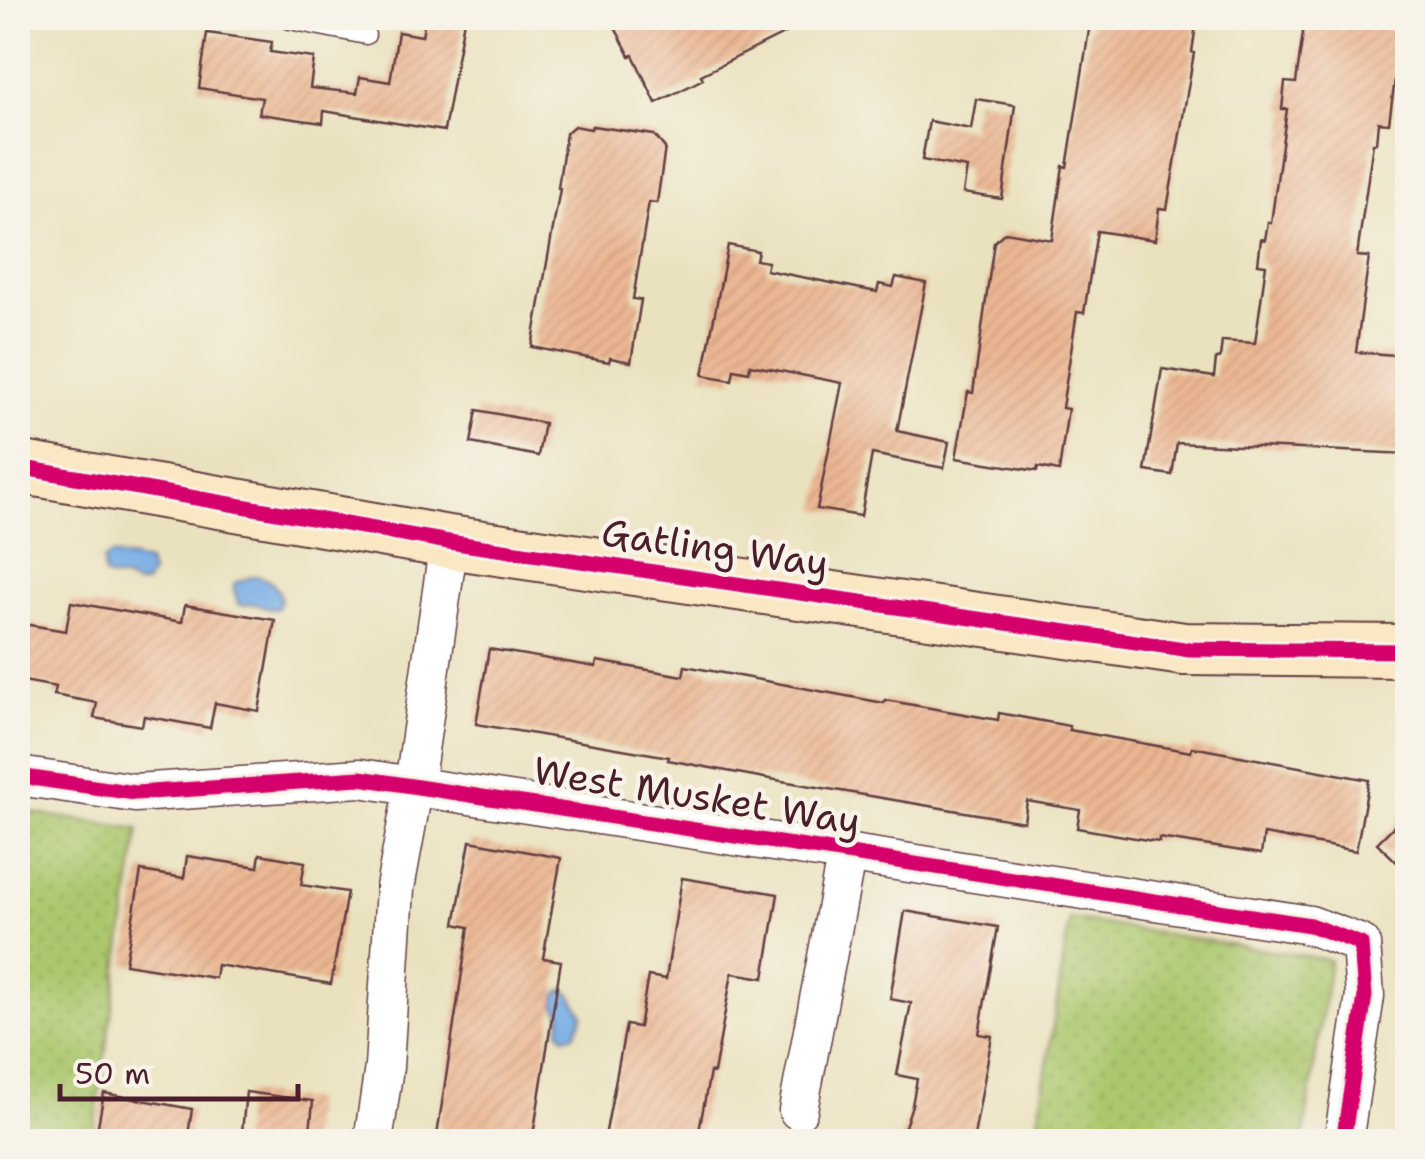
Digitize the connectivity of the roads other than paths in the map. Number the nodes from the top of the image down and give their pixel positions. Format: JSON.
{"nodes":[{"id":1,"x":284,"y":18,"type":"edge"},
{"id":2,"x":366,"y":35,"type":"dead end"},
{"id":3,"x":18,"y":467,"type":"edge"},
{"id":4,"x":449,"y":542,"type":"junction"},
{"id":5,"x":1408,"y":651,"type":"edge"},
{"id":6,"x":18,"y":776,"type":"edge"},
{"id":7,"x":414,"y":785,"type":"junction"},
{"id":8,"x":847,"y":852,"type":"junction"},
{"id":9,"x":798,"y":1110,"type":"dead end"},
{"id":10,"x":373,"y":1142,"type":"edge"},
{"id":11,"x":1343,"y":1142,"type":"edge"}],
"edges":[{"from":1,"to":2,"type":"lane"},
{"from":3,"to":4,"type":"street","name":"Gatling Way"},
{"from":4,"to":5,"type":"street","name":"Gatling Way"},
{"from":4,"to":7,"type":"street"},
{"from":6,"to":7,"type":"street","name":"West Musket Way"},
{"from":7,"to":8,"type":"street","name":"West Musket Way"},
{"from":7,"to":10,"type":"street"},
{"from":8,"to":9,"type":"street"},
{"from":8,"to":11,"type":"street","name":"West Musket Way"}]}
